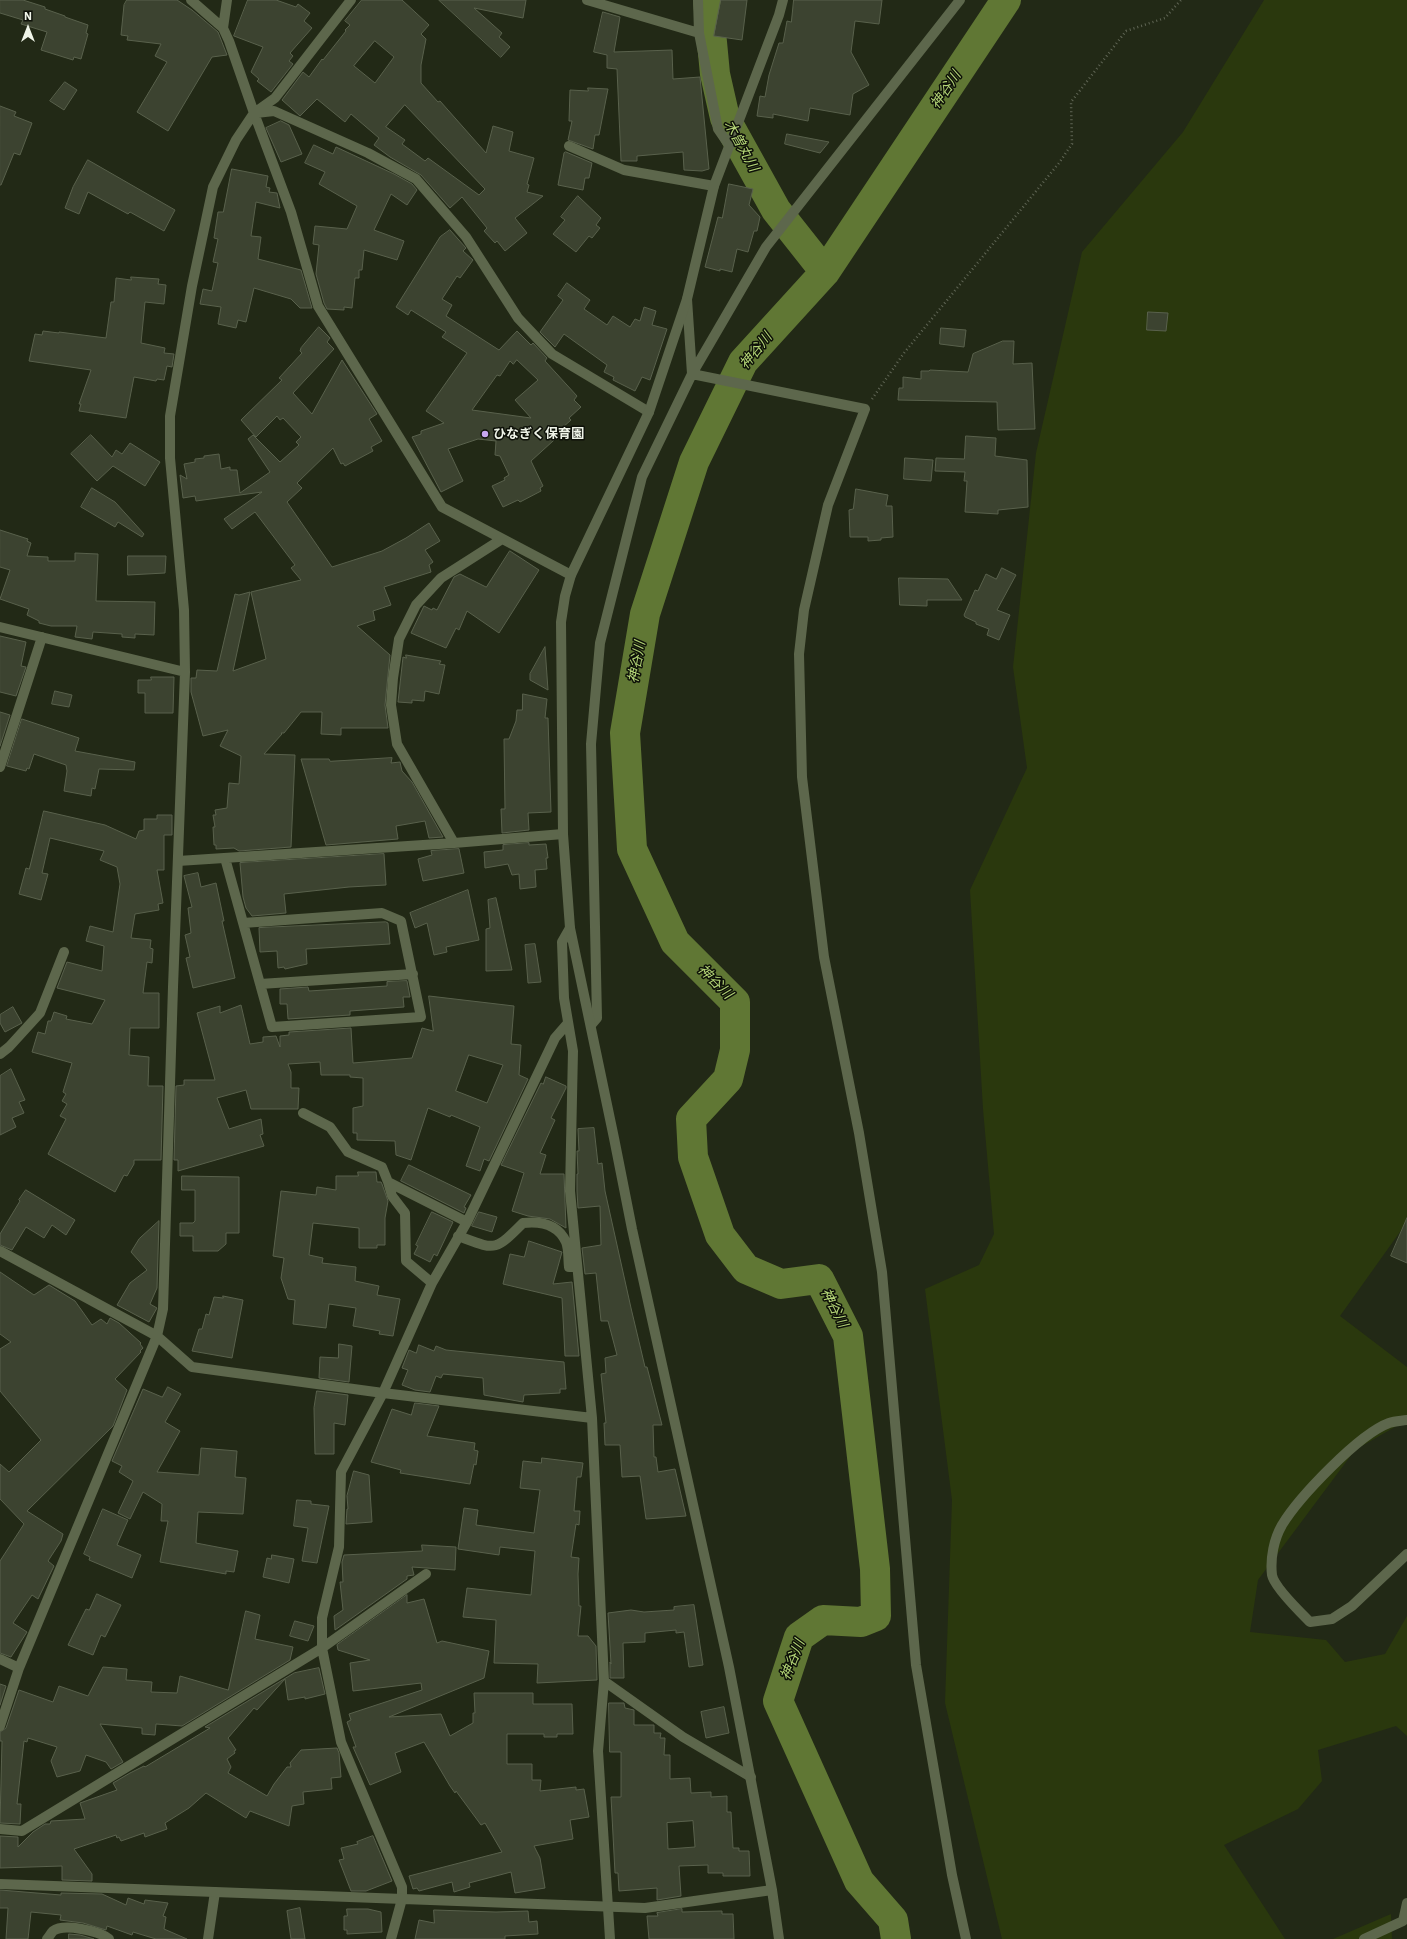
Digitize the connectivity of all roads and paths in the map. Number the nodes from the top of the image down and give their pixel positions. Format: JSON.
{"nodes":[{"id":1,"x":191,"y":0,"type":"edge"},
{"id":2,"x":227,"y":0,"type":"edge"},
{"id":3,"x":351,"y":0,"type":"edge"},
{"id":4,"x":587,"y":0,"type":"edge"},
{"id":5,"x":698,"y":0,"type":"edge"},
{"id":6,"x":783,"y":0,"type":"edge"},
{"id":7,"x":960,"y":0,"type":"edge"},
{"id":8,"x":1181,"y":0,"type":"edge"},
{"id":9,"x":224,"y":28,"type":"junction"},
{"id":10,"x":699,"y":32,"type":"junction"},
{"id":11,"x":254,"y":113,"type":"junction"},
{"id":12,"x":729,"y":145,"type":"junction"},
{"id":13,"x":569,"y":146,"type":"dead end"},
{"id":14,"x":714,"y":186,"type":"junction"},
{"id":15,"x":687,"y":299,"type":"junction"},
{"id":16,"x":692,"y":374,"type":"junction"},
{"id":17,"x":863,"y":408,"type":"junction"},
{"id":18,"x":649,"y":412,"type":"junction"},
{"id":19,"x":502,"y":539,"type":"junction"},
{"id":20,"x":572,"y":575,"type":"junction"},
{"id":21,"x":0,"y":627,"type":"edge"},
{"id":22,"x":42,"y":638,"type":"junction"},
{"id":23,"x":185,"y":672,"type":"junction"},
{"id":24,"x":0,"y":767,"type":"edge"},
{"id":25,"x":563,"y":834,"type":"junction"},
{"id":26,"x":454,"y":843,"type":"junction"},
{"id":27,"x":225,"y":858,"type":"junction"},
{"id":28,"x":178,"y":861,"type":"junction"},
{"id":29,"x":243,"y":923,"type":"junction"},
{"id":30,"x":570,"y":928,"type":"junction"},
{"id":31,"x":64,"y":952,"type":"dead end"},
{"id":32,"x":413,"y":974,"type":"junction"},
{"id":33,"x":260,"y":984,"type":"junction"},
{"id":34,"x":568,"y":1023,"type":"junction"},
{"id":35,"x":591,"y":1025,"type":"junction"},
{"id":36,"x":0,"y":1054,"type":"edge"},
{"id":37,"x":303,"y":1112,"type":"dead end"},
{"id":38,"x":388,"y":1182,"type":"junction"},
{"id":39,"x":466,"y":1222,"type":"junction"},
{"id":40,"x":458,"y":1236,"type":"junction"},
{"id":41,"x":0,"y":1252,"type":"edge"},
{"id":42,"x":577,"y":1267,"type":"junction"},
{"id":43,"x":432,"y":1282,"type":"junction"},
{"id":44,"x":157,"y":1336,"type":"junction"},
{"id":45,"x":383,"y":1393,"type":"junction"},
{"id":46,"x":592,"y":1418,"type":"junction"},
{"id":47,"x":1407,"y":1420,"type":"edge"},
{"id":48,"x":1407,"y":1554,"type":"edge"},
{"id":49,"x":426,"y":1574,"type":"dead end"},
{"id":50,"x":322,"y":1648,"type":"junction"},
{"id":51,"x":0,"y":1659,"type":"edge"},
{"id":52,"x":19,"y":1668,"type":"junction"},
{"id":53,"x":604,"y":1681,"type":"junction"},
{"id":54,"x":0,"y":1726,"type":"edge"},
{"id":55,"x":751,"y":1777,"type":"junction"},
{"id":56,"x":0,"y":1829,"type":"edge"},
{"id":57,"x":0,"y":1884,"type":"edge"},
{"id":58,"x":772,"y":1890,"type":"junction"},
{"id":59,"x":215,"y":1892,"type":"junction"},
{"id":60,"x":402,"y":1899,"type":"junction"},
{"id":61,"x":1407,"y":1903,"type":"edge"},
{"id":62,"x":608,"y":1906,"type":"junction"},
{"id":63,"x":47,"y":1939,"type":"edge"},
{"id":64,"x":109,"y":1939,"type":"edge"},
{"id":65,"x":208,"y":1939,"type":"edge"},
{"id":66,"x":391,"y":1939,"type":"edge"},
{"id":67,"x":610,"y":1939,"type":"edge"},
{"id":68,"x":779,"y":1939,"type":"edge"},
{"id":69,"x":966,"y":1939,"type":"edge"},
{"id":70,"x":1364,"y":1939,"type":"edge"}],
"edges":[{"from":1,"to":9,"type":"street"},
{"from":2,"to":9,"type":"street"},
{"from":3,"to":11,"type":"street"},
{"from":4,"to":10,"type":"street"},
{"from":5,"to":10,"type":"street"},
{"from":6,"to":12,"type":"street"},
{"from":7,"to":16,"type":"street"},
{"from":8,"to":17,"type":"path"},
{"from":9,"to":11,"type":"street"},
{"from":10,"to":12,"type":"street"},
{"from":11,"to":18,"type":"street"},
{"from":11,"to":19,"type":"street"},
{"from":11,"to":23,"type":"street"},
{"from":12,"to":14,"type":"street"},
{"from":13,"to":14,"type":"street"},
{"from":14,"to":15,"type":"street"},
{"from":15,"to":16,"type":"street"},
{"from":15,"to":18,"type":"street"},
{"from":16,"to":17,"type":"street"},
{"from":16,"to":35,"type":"street"},
{"from":17,"to":69,"type":"street"},
{"from":18,"to":20,"type":"street"},
{"from":19,"to":20,"type":"street"},
{"from":19,"to":26,"type":"street"},
{"from":20,"to":25,"type":"street"},
{"from":21,"to":22,"type":"street"},
{"from":22,"to":23,"type":"street"},
{"from":22,"to":24,"type":"street"},
{"from":23,"to":28,"type":"street"},
{"from":25,"to":26,"type":"street"},
{"from":25,"to":30,"type":"street"},
{"from":26,"to":27,"type":"street"},
{"from":27,"to":28,"type":"street"},
{"from":27,"to":29,"type":"street"},
{"from":28,"to":44,"type":"street"},
{"from":29,"to":32,"type":"street"},
{"from":29,"to":33,"type":"street"},
{"from":30,"to":34,"type":"street"},
{"from":30,"to":35,"type":"street"},
{"from":31,"to":36,"type":"street"},
{"from":32,"to":33,"type":"street"},
{"from":32,"to":33,"type":"street"},
{"from":34,"to":39,"type":"street"},
{"from":34,"to":42,"type":"street"},
{"from":35,"to":55,"type":"street"},
{"from":37,"to":38,"type":"street"},
{"from":38,"to":39,"type":"street"},
{"from":38,"to":43,"type":"street"},
{"from":39,"to":40,"type":"street"},
{"from":40,"to":42,"type":"street"},
{"from":40,"to":43,"type":"street"},
{"from":41,"to":44,"type":"street"},
{"from":42,"to":46,"type":"street"},
{"from":43,"to":45,"type":"street"},
{"from":44,"to":45,"type":"street"},
{"from":44,"to":52,"type":"street"},
{"from":45,"to":46,"type":"street"},
{"from":45,"to":50,"type":"street"},
{"from":46,"to":53,"type":"street"},
{"from":47,"to":48,"type":"street"},
{"from":49,"to":50,"type":"street"},
{"from":50,"to":56,"type":"street"},
{"from":50,"to":60,"type":"street"},
{"from":51,"to":52,"type":"street"},
{"from":52,"to":54,"type":"street"},
{"from":53,"to":55,"type":"street"},
{"from":53,"to":62,"type":"street"},
{"from":55,"to":58,"type":"street"},
{"from":57,"to":59,"type":"street"},
{"from":58,"to":62,"type":"street"},
{"from":58,"to":68,"type":"street"},
{"from":59,"to":60,"type":"street"},
{"from":59,"to":65,"type":"street"},
{"from":60,"to":62,"type":"street"},
{"from":60,"to":66,"type":"street"},
{"from":61,"to":70,"type":"street"},
{"from":62,"to":67,"type":"street"},
{"from":63,"to":64,"type":"street"}]}
